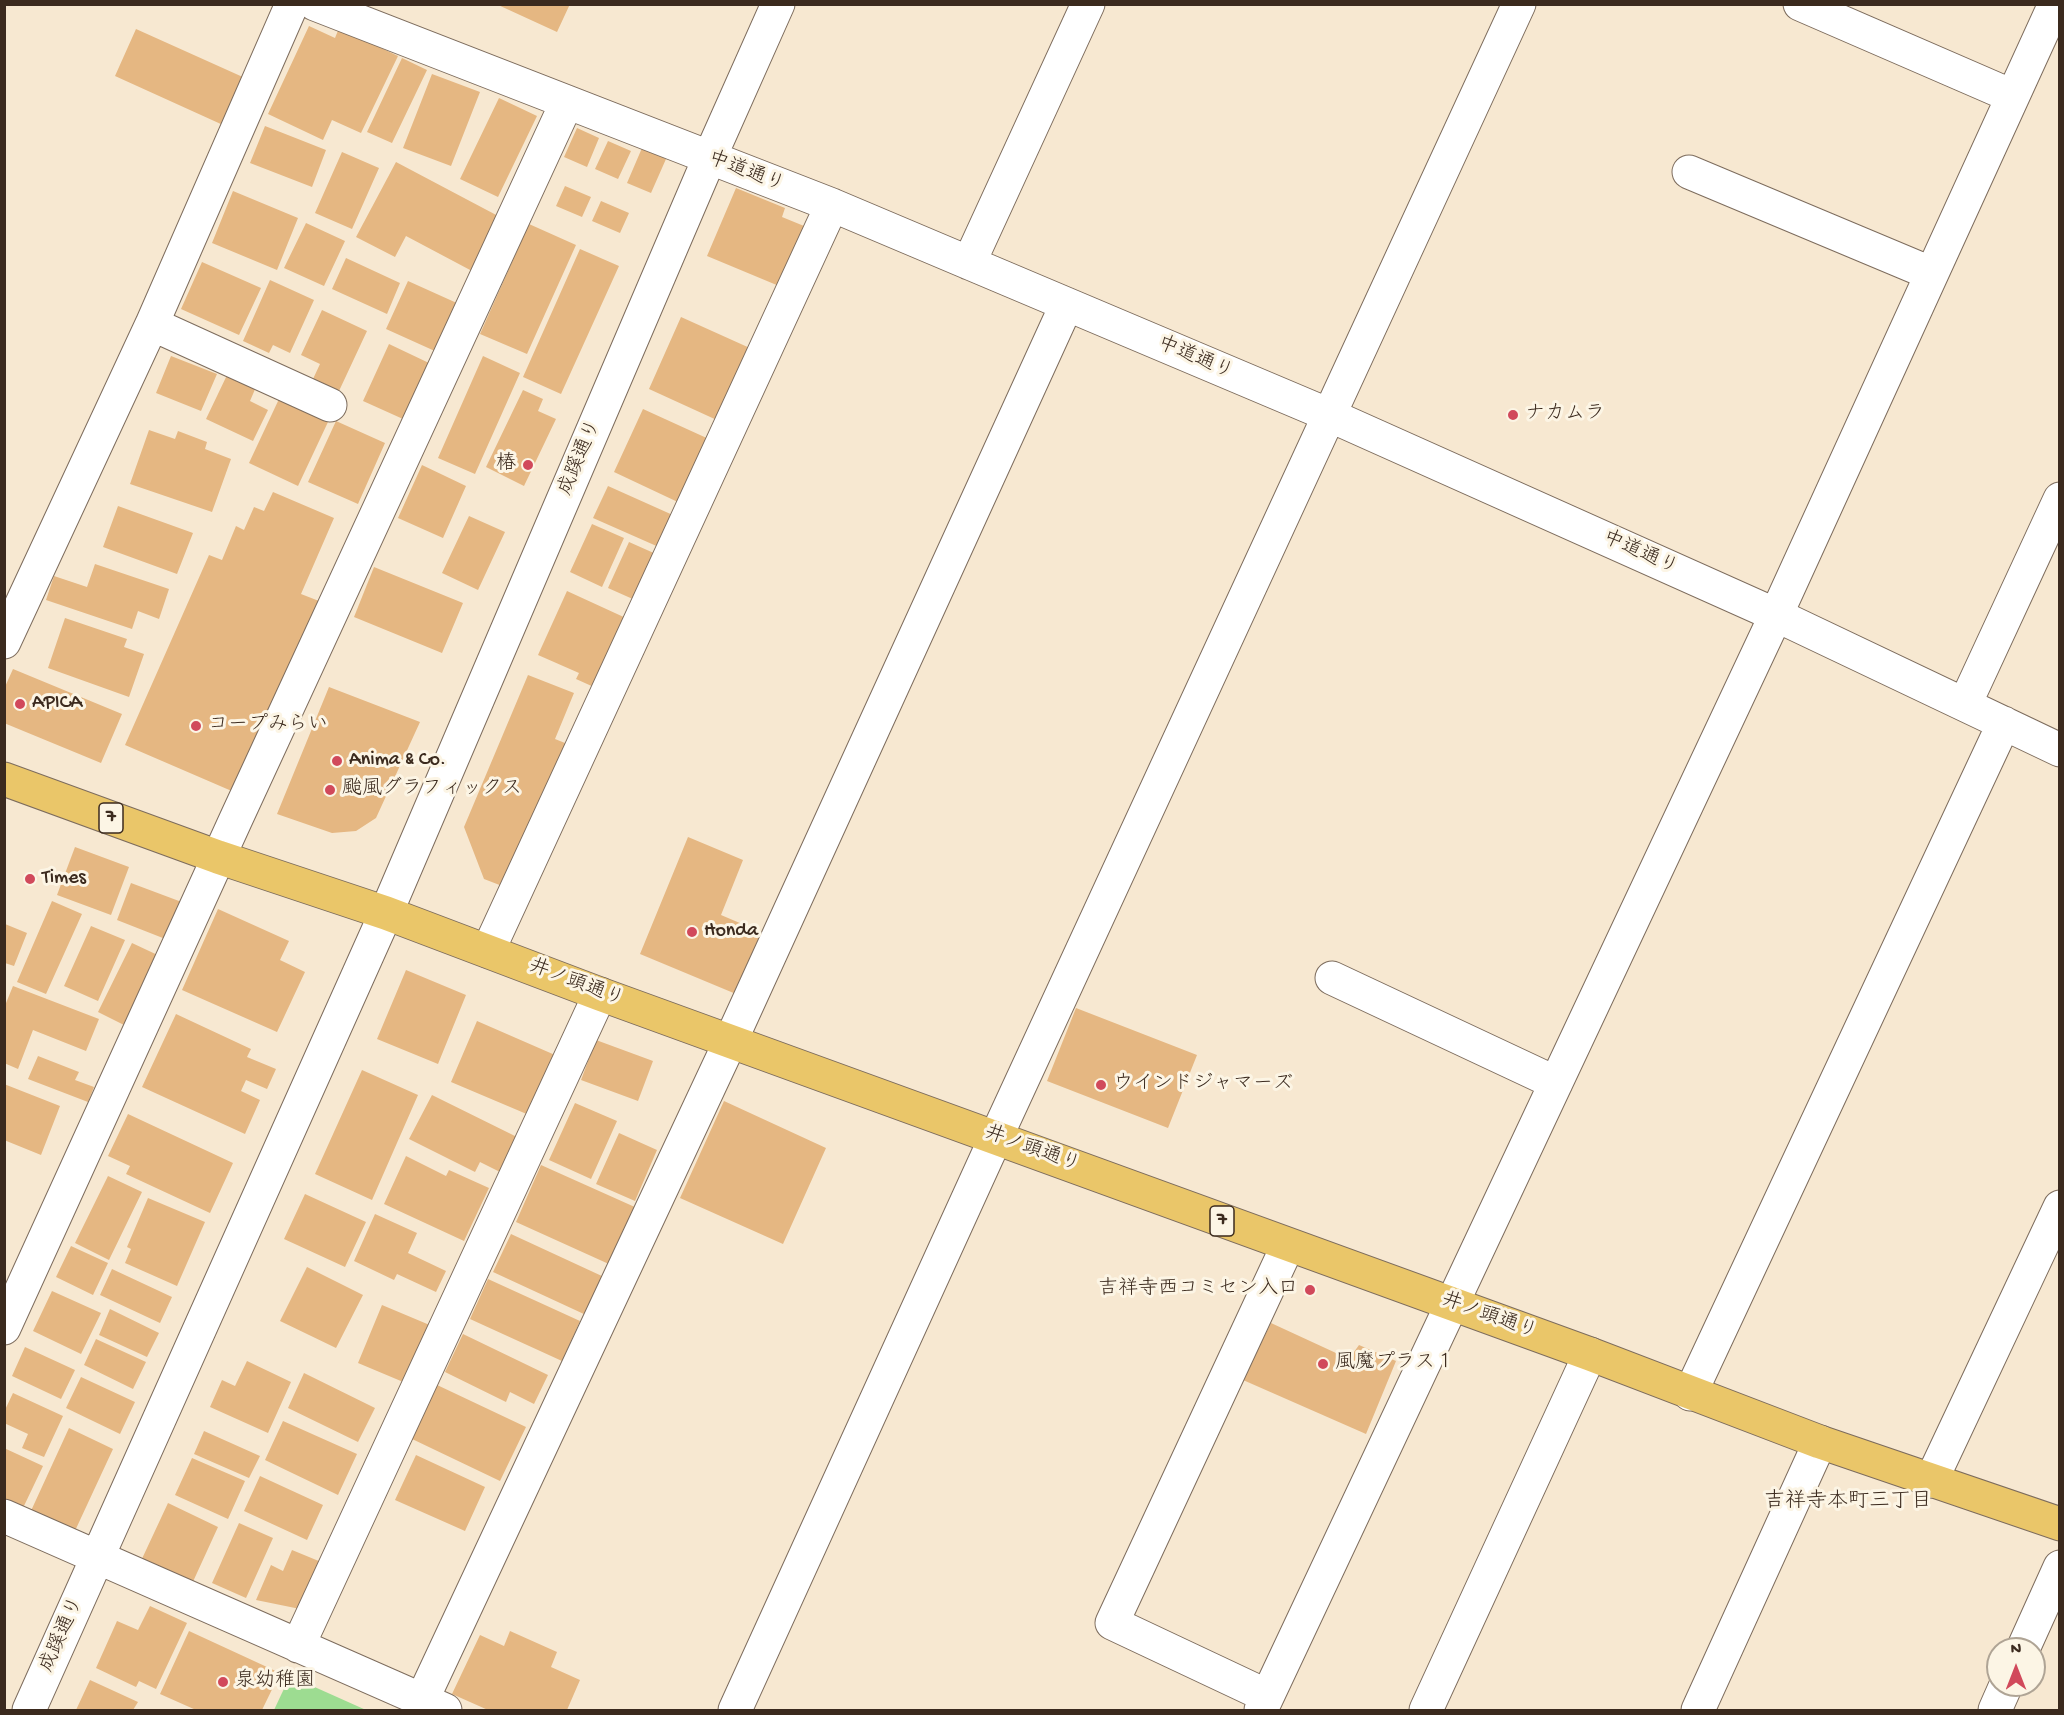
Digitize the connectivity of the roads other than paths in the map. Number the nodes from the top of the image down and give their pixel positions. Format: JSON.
{"nodes":[{"id":1,"x":292,"y":4,"type":"edge"},
{"id":2,"x":315,"y":4,"type":"edge"},
{"id":3,"x":778,"y":4,"type":"edge"},
{"id":4,"x":1088,"y":4,"type":"edge"},
{"id":5,"x":1519,"y":4,"type":"edge"},
{"id":6,"x":1800,"y":4,"type":"edge"},
{"id":7,"x":2050,"y":6,"type":"edge"},
{"id":8,"x":2012,"y":96,"type":"junction"},
{"id":9,"x":567,"y":102,"type":"junction"},
{"id":10,"x":709,"y":159,"type":"junction"},
{"id":11,"x":1689,"y":172,"type":"dead end"},
{"id":12,"x":832,"y":205,"type":"junction"},
{"id":13,"x":969,"y":263,"type":"junction"},
{"id":14,"x":1930,"y":273,"type":"junction"},
{"id":15,"x":1066,"y":306,"type":"junction"},
{"id":16,"x":152,"y":324,"type":"junction"},
{"id":17,"x":330,"y":405,"type":"dead end"},
{"id":18,"x":1329,"y":415,"type":"junction"},
{"id":19,"x":2060,"y":499,"type":"edge"},
{"id":20,"x":1776,"y":615,"type":"junction"},
{"id":21,"x":4,"y":642,"type":"edge"},
{"id":22,"x":1965,"y":704,"type":"junction"},
{"id":23,"x":2004,"y":723,"type":"junction"},
{"id":24,"x":2060,"y":750,"type":"edge"},
{"id":25,"x":4,"y":779,"type":"edge"},
{"id":26,"x":218,"y":857,"type":"junction"},
{"id":27,"x":386,"y":914,"type":"junction"},
{"id":28,"x":488,"y":951,"type":"junction"},
{"id":29,"x":1332,"y":978,"type":"dead end"},
{"id":30,"x":600,"y":994,"type":"junction"},
{"id":31,"x":731,"y":1040,"type":"junction"},
{"id":32,"x":1556,"y":1083,"type":"junction"},
{"id":33,"x":996,"y":1137,"type":"junction"},
{"id":34,"x":2060,"y":1207,"type":"edge"},
{"id":35,"x":1288,"y":1245,"type":"junction"},
{"id":36,"x":1452,"y":1304,"type":"junction"},
{"id":37,"x":4,"y":1328,"type":"edge"},
{"id":38,"x":1590,"y":1354,"type":"junction"},
{"id":39,"x":1690,"y":1394,"type":"junction"},
{"id":40,"x":1820,"y":1442,"type":"junction"},
{"id":41,"x":1931,"y":1480,"type":"junction"},
{"id":42,"x":4,"y":1516,"type":"edge"},
{"id":43,"x":2060,"y":1524,"type":"edge"},
{"id":44,"x":98,"y":1559,"type":"junction"},
{"id":45,"x":2060,"y":1567,"type":"edge"},
{"id":46,"x":2028,"y":1637,"type":"edge"},
{"id":47,"x":298,"y":1646,"type":"junction"},
{"id":48,"x":1264,"y":1703,"type":"edge"},
{"id":49,"x":434,"y":1706,"type":"edge"},
{"id":50,"x":29,"y":1710,"type":"edge"},
{"id":51,"x":735,"y":1710,"type":"edge"},
{"id":52,"x":1426,"y":1710,"type":"edge"},
{"id":53,"x":1698,"y":1710,"type":"edge"}],
"edges":[{"from":1,"to":16,"type":"street"},
{"from":2,"to":9,"type":"street","name":"中道通り"},
{"from":3,"to":10,"type":"street","name":"成蹊通り"},
{"from":4,"to":13,"type":"street"},
{"from":5,"to":18,"type":"street"},
{"from":6,"to":8,"type":"street"},
{"from":7,"to":8,"type":"street"},
{"from":8,"to":14,"type":"street"},
{"from":9,"to":10,"type":"street","name":"中道通り"},
{"from":9,"to":26,"type":"street"},
{"from":10,"to":12,"type":"street","name":"中道通り"},
{"from":10,"to":27,"type":"street","name":"成蹊通り"},
{"from":11,"to":14,"type":"street"},
{"from":12,"to":13,"type":"street","name":"中道通り"},
{"from":12,"to":28,"type":"street"},
{"from":13,"to":15,"type":"street","name":"中道通り"},
{"from":14,"to":20,"type":"street"},
{"from":15,"to":18,"type":"street","name":"中道通り"},
{"from":15,"to":31,"type":"street"},
{"from":16,"to":17,"type":"street"},
{"from":16,"to":21,"type":"street"},
{"from":18,"to":20,"type":"street","name":"中道通り"},
{"from":18,"to":33,"type":"street"},
{"from":19,"to":22,"type":"street"},
{"from":20,"to":22,"type":"street","name":"中道通り"},
{"from":20,"to":32,"type":"street"},
{"from":22,"to":23,"type":"street","name":"中道通り"},
{"from":23,"to":24,"type":"street","name":"中道通り"},
{"from":23,"to":39,"type":"street"},
{"from":25,"to":26,"type":"main road","name":"井ノ頭通り","number":"7"},
{"from":26,"to":27,"type":"main road","name":"井ノ頭通り","number":"7"},
{"from":26,"to":37,"type":"street"},
{"from":27,"to":28,"type":"main road","name":"井ノ頭通り","number":"7"},
{"from":27,"to":44,"type":"street","name":"成蹊通り"},
{"from":28,"to":30,"type":"main road","name":"井ノ頭通り","number":"7"},
{"from":29,"to":32,"type":"street"},
{"from":30,"to":31,"type":"main road","name":"井ノ頭通り","number":"7"},
{"from":30,"to":47,"type":"street"},
{"from":31,"to":33,"type":"main road","name":"井ノ頭通り","number":"7"},
{"from":31,"to":49,"type":"street"},
{"from":32,"to":36,"type":"street"},
{"from":33,"to":35,"type":"main road","name":"井ノ頭通り","number":"7"},
{"from":33,"to":51,"type":"street"},
{"from":34,"to":41,"type":"street"},
{"from":35,"to":36,"type":"main road","name":"井ノ頭通り","number":"7"},
{"from":35,"to":48,"type":"street"},
{"from":36,"to":38,"type":"main road","name":"井ノ頭通り","number":"7"},
{"from":36,"to":48,"type":"street"},
{"from":38,"to":39,"type":"main road","name":"井ノ頭通り","number":"7"},
{"from":38,"to":52,"type":"street"},
{"from":39,"to":40,"type":"main road","name":"井ノ頭通り","number":"7"},
{"from":40,"to":41,"type":"main road","name":"井ノ頭通り","number":"7"},
{"from":40,"to":53,"type":"street"},
{"from":41,"to":43,"type":"main road","name":"井ノ頭通り","number":"7"},
{"from":42,"to":44,"type":"street"},
{"from":44,"to":47,"type":"street"},
{"from":44,"to":50,"type":"street","name":"成蹊通り"},
{"from":45,"to":46,"type":"street"},
{"from":47,"to":49,"type":"street"}]}
